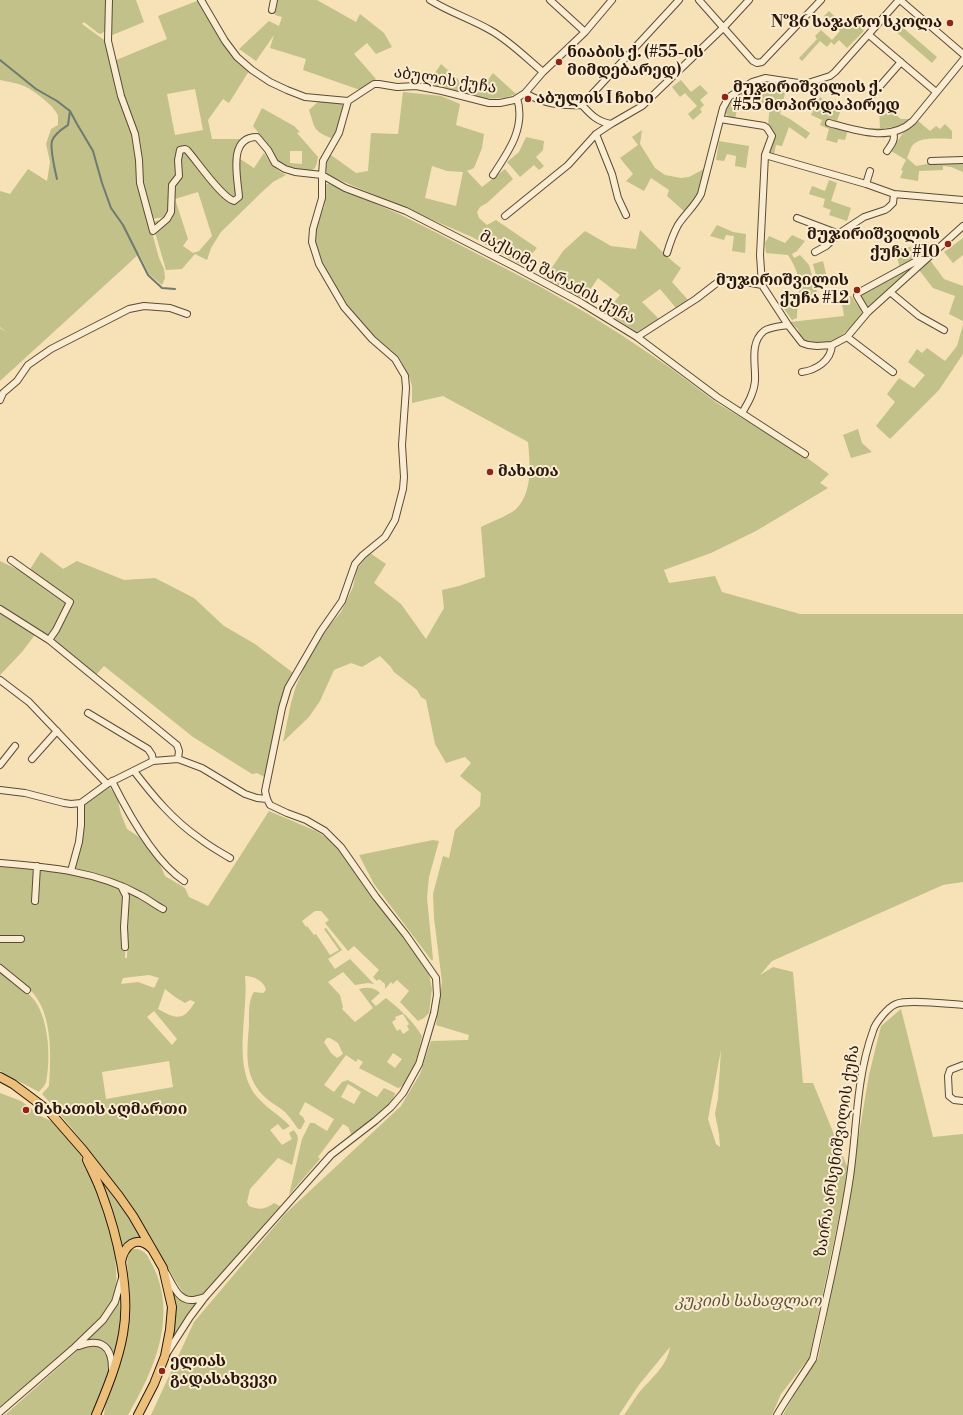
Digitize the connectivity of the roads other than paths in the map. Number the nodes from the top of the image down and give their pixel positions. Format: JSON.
{"nodes":[{"id":1,"x":109,"y":0,"type":"edge"},
{"id":2,"x":201,"y":0,"type":"edge"},
{"id":3,"x":274,"y":0,"type":"edge"},
{"id":4,"x":430,"y":0,"type":"edge"},
{"id":5,"x":550,"y":0,"type":"edge"},
{"id":6,"x":612,"y":0,"type":"edge"},
{"id":7,"x":679,"y":0,"type":"edge"},
{"id":8,"x":699,"y":0,"type":"edge"},
{"id":9,"x":749,"y":0,"type":"edge"},
{"id":10,"x":821,"y":0,"type":"edge"},
{"id":11,"x":900,"y":0,"type":"edge"},
{"id":12,"x":272,"y":10,"type":"dead end"},
{"id":13,"x":724,"y":27,"type":"junction"},
{"id":14,"x":585,"y":32,"type":"junction"},
{"id":15,"x":869,"y":35,"type":"junction"},
{"id":16,"x":963,"y":54,"type":"edge"},
{"id":17,"x":963,"y":60,"type":"edge"},
{"id":18,"x":901,"y":62,"type":"junction"},
{"id":19,"x":957,"y":66,"type":"junction"},
{"id":20,"x":963,"y":70,"type":"edge"},
{"id":21,"x":543,"y":72,"type":"junction"},
{"id":22,"x":525,"y":92,"type":"junction"},
{"id":23,"x":936,"y":92,"type":"junction"},
{"id":24,"x":873,"y":94,"type":"dead end"},
{"id":25,"x":517,"y":98,"type":"junction"},
{"id":26,"x":348,"y":101,"type":"junction"},
{"id":27,"x":582,"y":105,"type":"junction"},
{"id":28,"x":720,"y":119,"type":"junction"},
{"id":29,"x":829,"y":123,"type":"dead end"},
{"id":30,"x":611,"y":124,"type":"junction"},
{"id":31,"x":893,"y":132,"type":"junction"},
{"id":32,"x":596,"y":134,"type":"junction"},
{"id":33,"x":887,"y":151,"type":"dead end"},
{"id":34,"x":765,"y":155,"type":"junction"},
{"id":35,"x":963,"y":160,"type":"edge"},
{"id":36,"x":931,"y":161,"type":"dead end"},
{"id":37,"x":870,"y":171,"type":"dead end"},
{"id":38,"x":322,"y":175,"type":"junction"},
{"id":39,"x":493,"y":175,"type":"dead end"},
{"id":40,"x":866,"y":184,"type":"junction"},
{"id":41,"x":894,"y":194,"type":"junction"},
{"id":42,"x":963,"y":200,"type":"edge"},
{"id":43,"x":626,"y":215,"type":"dead end"},
{"id":44,"x":505,"y":216,"type":"dead end"},
{"id":45,"x":797,"y":218,"type":"dead end"},
{"id":46,"x":963,"y":226,"type":"edge"},
{"id":47,"x":841,"y":232,"type":"junction"},
{"id":48,"x":815,"y":252,"type":"dead end"},
{"id":49,"x":667,"y":253,"type":"dead end"},
{"id":50,"x":928,"y":258,"type":"junction"},
{"id":51,"x":762,"y":285,"type":"junction"},
{"id":52,"x":890,"y":292,"type":"junction"},
{"id":53,"x":868,"y":312,"type":"junction"},
{"id":54,"x":187,"y":314,"type":"dead end"},
{"id":55,"x":788,"y":325,"type":"junction"},
{"id":56,"x":944,"y":330,"type":"dead end"},
{"id":57,"x":637,"y":337,"type":"junction"},
{"id":58,"x":847,"y":337,"type":"junction"},
{"id":59,"x":832,"y":345,"type":"junction"},
{"id":60,"x":802,"y":372,"type":"dead end"},
{"id":61,"x":893,"y":372,"type":"dead end"},
{"id":62,"x":0,"y":400,"type":"edge"},
{"id":63,"x":742,"y":413,"type":"junction"},
{"id":64,"x":805,"y":454,"type":"dead end"},
{"id":65,"x":11,"y":560,"type":"dead end"},
{"id":66,"x":0,"y":609,"type":"edge"},
{"id":67,"x":49,"y":640,"type":"junction"},
{"id":68,"x":0,"y":680,"type":"edge"},
{"id":69,"x":88,"y":713,"type":"dead end"},
{"id":70,"x":57,"y":731,"type":"junction"},
{"id":71,"x":15,"y":746,"type":"dead end"},
{"id":72,"x":32,"y":759,"type":"dead end"},
{"id":73,"x":178,"y":760,"type":"junction"},
{"id":74,"x":153,"y":762,"type":"junction"},
{"id":75,"x":0,"y":765,"type":"edge"},
{"id":76,"x":134,"y":771,"type":"junction"},
{"id":77,"x":109,"y":783,"type":"junction"},
{"id":78,"x":0,"y":790,"type":"edge"},
{"id":79,"x":267,"y":799,"type":"junction"},
{"id":80,"x":81,"y":803,"type":"junction"},
{"id":81,"x":230,"y":858,"type":"dead end"},
{"id":82,"x":0,"y":863,"type":"edge"},
{"id":83,"x":37,"y":866,"type":"junction"},
{"id":84,"x":71,"y":871,"type":"junction"},
{"id":85,"x":184,"y":881,"type":"dead end"},
{"id":86,"x":121,"y":886,"type":"junction"},
{"id":87,"x":35,"y":901,"type":"dead end"},
{"id":88,"x":163,"y":909,"type":"dead end"},
{"id":89,"x":0,"y":939,"type":"edge"},
{"id":90,"x":21,"y":939,"type":"dead end"},
{"id":91,"x":125,"y":947,"type":"dead end"},
{"id":92,"x":0,"y":968,"type":"edge"},
{"id":93,"x":27,"y":990,"type":"dead end"},
{"id":94,"x":963,"y":1005,"type":"edge"},
{"id":95,"x":963,"y":1065,"type":"edge"},
{"id":96,"x":0,"y":1077,"type":"edge"},
{"id":97,"x":963,"y":1101,"type":"edge"},
{"id":98,"x":83,"y":1150,"type":"junction"},
{"id":99,"x":154,"y":1252,"type":"junction"},
{"id":100,"x":120,"y":1263,"type":"junction"},
{"id":101,"x":163,"y":1268,"type":"junction"},
{"id":102,"x":122,"y":1277,"type":"junction"},
{"id":103,"x":205,"y":1297,"type":"junction"},
{"id":104,"x":75,"y":1347,"type":"junction"},
{"id":105,"x":165,"y":1356,"type":"junction"},
{"id":106,"x":112,"y":1374,"type":"junction"},
{"id":107,"x":0,"y":1412,"type":"edge"},
{"id":108,"x":98,"y":1413,"type":"edge"},
{"id":109,"x":138,"y":1415,"type":"edge"},
{"id":110,"x":777,"y":1415,"type":"edge"}],
"edges":[{"from":1,"to":38,"type":"street"},
{"from":2,"to":26,"type":"street"},
{"from":3,"to":12,"type":"street"},
{"from":4,"to":21,"type":"street"},
{"from":5,"to":14,"type":"street"},
{"from":6,"to":14,"type":"street"},
{"from":7,"to":27,"type":"street"},
{"from":8,"to":13,"type":"street"},
{"from":9,"to":13,"type":"street"},
{"from":10,"to":13,"type":"street"},
{"from":11,"to":15,"type":"street"},
{"from":11,"to":16,"type":"street"},
{"from":13,"to":30,"type":"street"},
{"from":14,"to":21,"type":"street"},
{"from":15,"to":18,"type":"street"},
{"from":15,"to":28,"type":"street"},
{"from":17,"to":19,"type":"street"},
{"from":18,"to":23,"type":"street"},
{"from":18,"to":24,"type":"street"},
{"from":19,"to":20,"type":"street"},
{"from":19,"to":23,"type":"street"},
{"from":21,"to":22,"type":"street"},
{"from":22,"to":25,"type":"street"},
{"from":22,"to":27,"type":"street"},
{"from":23,"to":31,"type":"street"},
{"from":25,"to":26,"type":"street","name":"აბულის ქუჩა"},
{"from":25,"to":39,"type":"street"},
{"from":26,"to":38,"type":"street"},
{"from":27,"to":30,"type":"street"},
{"from":28,"to":34,"type":"street"},
{"from":28,"to":49,"type":"street"},
{"from":29,"to":31,"type":"street"},
{"from":30,"to":32,"type":"street"},
{"from":31,"to":33,"type":"street"},
{"from":32,"to":43,"type":"street"},
{"from":32,"to":44,"type":"street"},
{"from":34,"to":40,"type":"street"},
{"from":34,"to":51,"type":"street"},
{"from":35,"to":36,"type":"street"},
{"from":37,"to":40,"type":"street"},
{"from":38,"to":57,"type":"street","name":"მაქსიმე შარაძის ქუჩა"},
{"from":38,"to":79,"type":"street"},
{"from":40,"to":41,"type":"street"},
{"from":41,"to":42,"type":"street"},
{"from":41,"to":47,"type":"street"},
{"from":45,"to":47,"type":"street"},
{"from":46,"to":50,"type":"street"},
{"from":47,"to":48,"type":"street"},
{"from":50,"to":52,"type":"street"},
{"from":50,"to":53,"type":"street"},
{"from":51,"to":55,"type":"street"},
{"from":51,"to":57,"type":"street"},
{"from":52,"to":53,"type":"street"},
{"from":52,"to":56,"type":"street"},
{"from":53,"to":58,"type":"street"},
{"from":54,"to":62,"type":"street"},
{"from":55,"to":59,"type":"street"},
{"from":55,"to":63,"type":"street"},
{"from":57,"to":63,"type":"street","name":"მაქსიმე შარაძის ქუჩა"},
{"from":58,"to":59,"type":"street"},
{"from":58,"to":61,"type":"street"},
{"from":59,"to":60,"type":"street"},
{"from":63,"to":64,"type":"street","name":"მაქსიმე შარაძის ქუჩა"},
{"from":65,"to":67,"type":"street"},
{"from":66,"to":67,"type":"street"},
{"from":67,"to":73,"type":"street"},
{"from":68,"to":70,"type":"street"},
{"from":69,"to":74,"type":"street"},
{"from":70,"to":72,"type":"street"},
{"from":70,"to":77,"type":"street"},
{"from":71,"to":75,"type":"street"},
{"from":73,"to":74,"type":"street"},
{"from":73,"to":79,"type":"street"},
{"from":74,"to":76,"type":"street"},
{"from":76,"to":77,"type":"street"},
{"from":76,"to":81,"type":"street"},
{"from":77,"to":80,"type":"street"},
{"from":77,"to":85,"type":"street"},
{"from":78,"to":80,"type":"street"},
{"from":79,"to":103,"type":"street"},
{"from":80,"to":84,"type":"street"},
{"from":82,"to":83,"type":"street"},
{"from":83,"to":84,"type":"street"},
{"from":83,"to":87,"type":"street"},
{"from":84,"to":86,"type":"street"},
{"from":86,"to":88,"type":"street"},
{"from":86,"to":91,"type":"street"},
{"from":89,"to":90,"type":"street"},
{"from":92,"to":93,"type":"street"},
{"from":94,"to":110,"type":"street","name":"ზაირა არსენიშვილის ქუჩა"},
{"from":95,"to":97,"type":"street"},
{"from":96,"to":98,"type":"main road"},
{"from":98,"to":99,"type":"main road"},
{"from":98,"to":100,"type":"main road"},
{"from":99,"to":100,"type":"main road"},
{"from":99,"to":101,"type":"main road"},
{"from":100,"to":102,"type":"main road"},
{"from":101,"to":103,"type":"street"},
{"from":101,"to":105,"type":"main road"},
{"from":102,"to":104,"type":"street"},
{"from":102,"to":106,"type":"main road"},
{"from":103,"to":105,"type":"street"},
{"from":104,"to":106,"type":"street"},
{"from":104,"to":107,"type":"street"},
{"from":105,"to":109,"type":"main road"},
{"from":106,"to":108,"type":"main road"}]}
